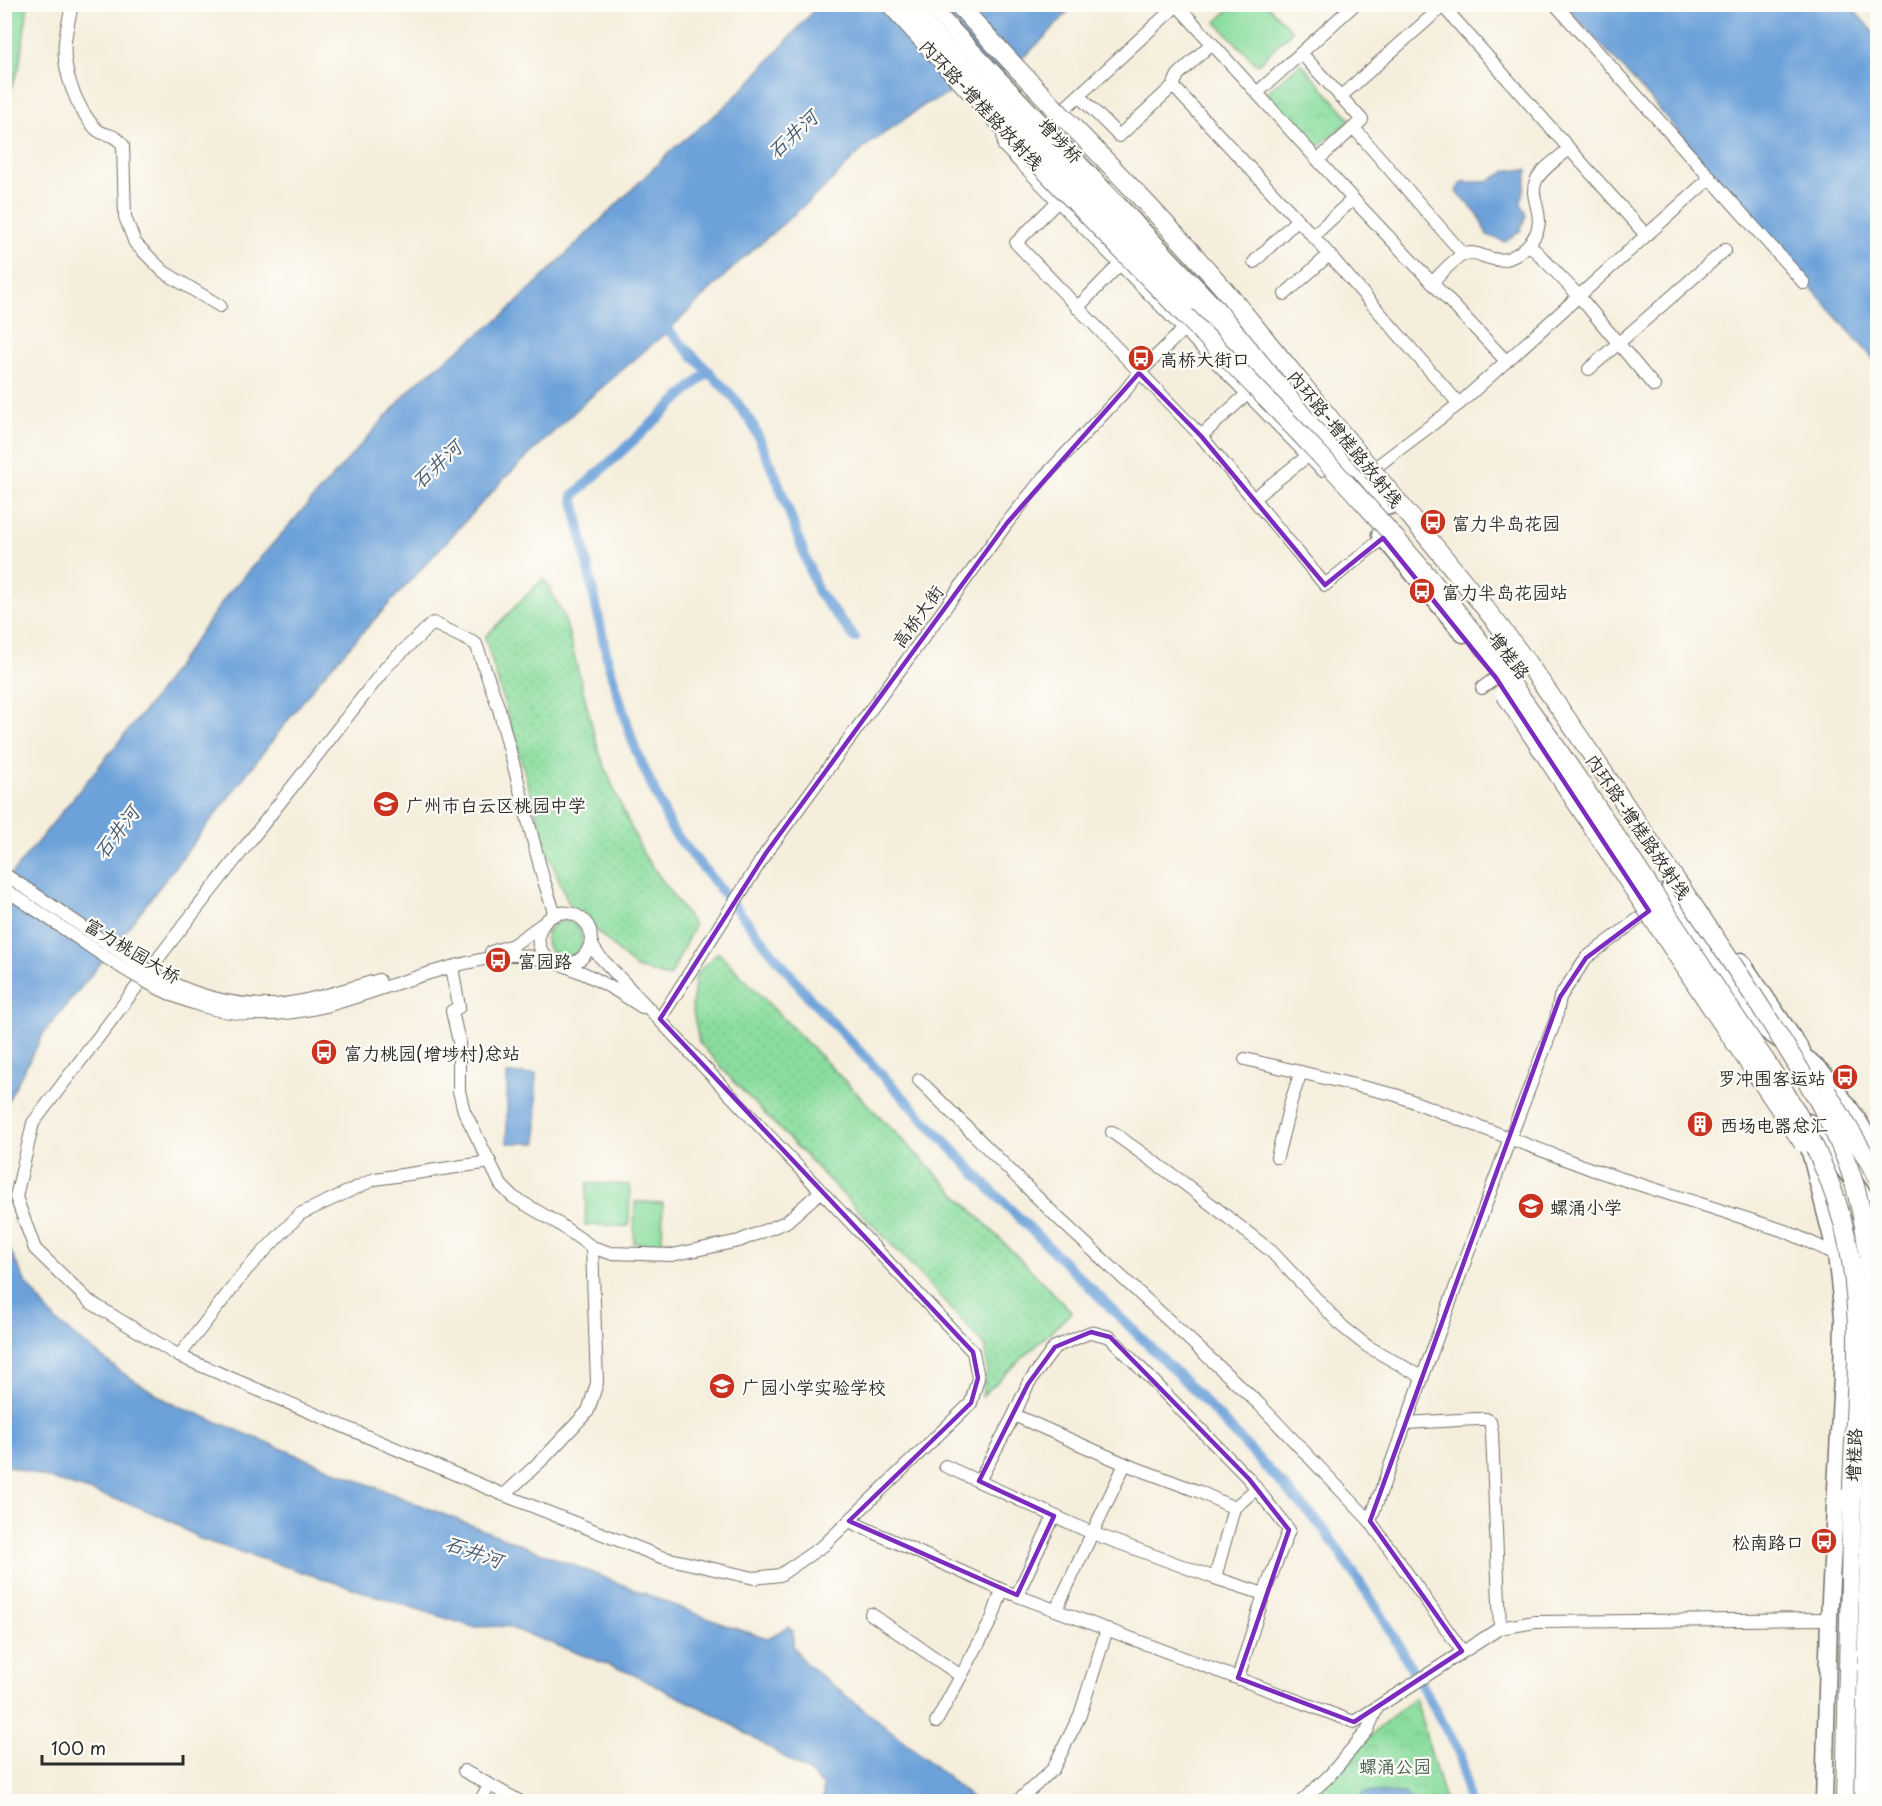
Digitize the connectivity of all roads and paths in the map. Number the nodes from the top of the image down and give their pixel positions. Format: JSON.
{"nodes":[{"id":1,"x":72,"y":4,"type":"edge"},
{"id":2,"x":890,"y":4,"type":"edge"},
{"id":3,"x":906,"y":4,"type":"edge"},
{"id":4,"x":928,"y":4,"type":"edge"},
{"id":5,"x":958,"y":4,"type":"edge"},
{"id":6,"x":1355,"y":4,"type":"edge"},
{"id":7,"x":1555,"y":4,"type":"edge"},
{"id":8,"x":1442,"y":5,"type":"edge"},
{"id":9,"x":1212,"y":43,"type":"junction"},
{"id":10,"x":1301,"y":53,"type":"junction"},
{"id":11,"x":1173,"y":86,"type":"junction"},
{"id":12,"x":1257,"y":93,"type":"junction"},
{"id":13,"x":1079,"y":96,"type":"junction"},
{"id":14,"x":1340,"y":97,"type":"junction"},
{"id":15,"x":1064,"y":109,"type":"junction"},
{"id":16,"x":1354,"y":128,"type":"junction"},
{"id":17,"x":1104,"y":148,"type":"junction"},
{"id":18,"x":1569,"y":149,"type":"junction"},
{"id":19,"x":1318,"y":160,"type":"junction"},
{"id":20,"x":1125,"y":171,"type":"junction"},
{"id":21,"x":1710,"y":178,"type":"junction"},
{"id":22,"x":1353,"y":199,"type":"junction"},
{"id":23,"x":1058,"y":201,"type":"junction"},
{"id":24,"x":1076,"y":218,"type":"junction"},
{"id":25,"x":1297,"y":220,"type":"junction"},
{"id":26,"x":1645,"y":234,"type":"junction"},
{"id":27,"x":1313,"y":236,"type":"junction"},
{"id":28,"x":1529,"y":244,"type":"junction"},
{"id":29,"x":1725,"y":250,"type":"dead end"},
{"id":30,"x":1463,"y":254,"type":"junction"},
{"id":31,"x":1329,"y":255,"type":"junction"},
{"id":32,"x":1254,"y":262,"type":"dead end"},
{"id":33,"x":1120,"y":264,"type":"junction"},
{"id":34,"x":1432,"y":283,"type":"junction"},
{"id":35,"x":1804,"y":283,"type":"dead end"},
{"id":36,"x":1285,"y":294,"type":"dead end"},
{"id":37,"x":1578,"y":295,"type":"junction"},
{"id":38,"x":1196,"y":297,"type":"junction"},
{"id":39,"x":220,"y":306,"type":"dead end"},
{"id":40,"x":1077,"y":308,"type":"junction"},
{"id":41,"x":1184,"y":329,"type":"junction"},
{"id":42,"x":1619,"y":343,"type":"junction"},
{"id":43,"x":1251,"y":344,"type":"junction"},
{"id":44,"x":1506,"y":361,"type":"junction"},
{"id":45,"x":1292,"y":362,"type":"junction"},
{"id":46,"x":1589,"y":369,"type":"dead end"},
{"id":47,"x":1138,"y":373,"type":"junction"},
{"id":48,"x":1654,"y":386,"type":"dead end"},
{"id":49,"x":1248,"y":394,"type":"junction"},
{"id":50,"x":1459,"y":404,"type":"junction"},
{"id":51,"x":1201,"y":436,"type":"junction"},
{"id":52,"x":1314,"y":447,"type":"junction"},
{"id":53,"x":1371,"y":471,"type":"junction"},
{"id":54,"x":1254,"y":498,"type":"junction"},
{"id":55,"x":1356,"y":506,"type":"junction"},
{"id":56,"x":1382,"y":513,"type":"junction"},
{"id":57,"x":1406,"y":525,"type":"junction"},
{"id":58,"x":1436,"y":537,"type":"junction"},
{"id":59,"x":1383,"y":538,"type":"junction"},
{"id":60,"x":1484,"y":594,"type":"junction"},
{"id":61,"x":1486,"y":622,"type":"junction"},
{"id":62,"x":1466,"y":624,"type":"junction"},
{"id":63,"x":1503,"y":673,"type":"junction"},
{"id":64,"x":1482,"y":688,"type":"dead end"},
{"id":65,"x":1618,"y":780,"type":"junction"},
{"id":66,"x":1627,"y":822,"type":"junction"},
{"id":67,"x":4,"y":874,"type":"edge"},
{"id":68,"x":1641,"y":876,"type":"junction"},
{"id":69,"x":4,"y":889,"type":"edge"},
{"id":70,"x":1653,"y":908,"type":"junction"},
{"id":71,"x":550,"y":919,"type":"junction"},
{"id":72,"x":591,"y":941,"type":"junction"},
{"id":73,"x":558,"y":964,"type":"junction"},
{"id":74,"x":452,"y":967,"type":"junction"},
{"id":75,"x":1754,"y":995,"type":"junction"},
{"id":76,"x":325,"y":1001,"type":"junction"},
{"id":77,"x":660,"y":1019,"type":"junction"},
{"id":78,"x":1762,"y":1028,"type":"junction"},
{"id":79,"x":1245,"y":1059,"type":"dead end"},
{"id":80,"x":1810,"y":1061,"type":"junction"},
{"id":81,"x":1768,"y":1067,"type":"junction"},
{"id":82,"x":1301,"y":1072,"type":"junction"},
{"id":83,"x":919,"y":1080,"type":"dead end"},
{"id":84,"x":1786,"y":1096,"type":"junction"},
{"id":85,"x":1807,"y":1122,"type":"junction"},
{"id":86,"x":1112,"y":1132,"type":"dead end"},
{"id":87,"x":1510,"y":1138,"type":"junction"},
{"id":88,"x":1878,"y":1153,"type":"edge"},
{"id":89,"x":1278,"y":1157,"type":"dead end"},
{"id":90,"x":490,"y":1162,"type":"junction"},
{"id":91,"x":1878,"y":1177,"type":"edge"},
{"id":92,"x":820,"y":1192,"type":"junction"},
{"id":93,"x":1878,"y":1214,"type":"edge"},
{"id":94,"x":1878,"y":1238,"type":"edge"},
{"id":95,"x":592,"y":1247,"type":"junction"},
{"id":96,"x":1878,"y":1251,"type":"edge"},
{"id":97,"x":1836,"y":1254,"type":"junction"},
{"id":98,"x":1841,"y":1296,"type":"junction"},
{"id":99,"x":179,"y":1356,"type":"junction"},
{"id":100,"x":1422,"y":1377,"type":"junction"},
{"id":101,"x":1014,"y":1415,"type":"junction"},
{"id":102,"x":1406,"y":1423,"type":"junction"},
{"id":103,"x":1125,"y":1464,"type":"junction"},
{"id":104,"x":945,"y":1466,"type":"dead end"},
{"id":105,"x":979,"y":1481,"type":"junction"},
{"id":106,"x":1256,"y":1489,"type":"junction"},
{"id":107,"x":1861,"y":1491,"type":"junction"},
{"id":108,"x":504,"y":1495,"type":"junction"},
{"id":109,"x":1234,"y":1509,"type":"junction"},
{"id":110,"x":1054,"y":1516,"type":"junction"},
{"id":111,"x":849,"y":1521,"type":"junction"},
{"id":112,"x":1370,"y":1521,"type":"junction"},
{"id":113,"x":1092,"y":1533,"type":"junction"},
{"id":114,"x":1215,"y":1578,"type":"junction"},
{"id":115,"x":1002,"y":1590,"type":"junction"},
{"id":116,"x":1264,"y":1594,"type":"junction"},
{"id":117,"x":1017,"y":1595,"type":"junction"},
{"id":118,"x":1056,"y":1610,"type":"junction"},
{"id":119,"x":871,"y":1614,"type":"dead end"},
{"id":120,"x":1829,"y":1618,"type":"junction"},
{"id":121,"x":1500,"y":1628,"type":"junction"},
{"id":122,"x":1107,"y":1629,"type":"junction"},
{"id":123,"x":1462,"y":1651,"type":"junction"},
{"id":124,"x":961,"y":1676,"type":"junction"},
{"id":125,"x":1238,"y":1678,"type":"junction"},
{"id":126,"x":1377,"y":1707,"type":"junction"},
{"id":127,"x":936,"y":1722,"type":"dead end"},
{"id":128,"x":464,"y":1771,"type":"dead end"},
{"id":129,"x":490,"y":1785,"type":"junction"},
{"id":130,"x":479,"y":1802,"type":"edge"},
{"id":131,"x":521,"y":1802,"type":"edge"},
{"id":132,"x":1017,"y":1802,"type":"edge"},
{"id":133,"x":1301,"y":1802,"type":"edge"},
{"id":134,"x":1824,"y":1802,"type":"edge"},
{"id":135,"x":1845,"y":1802,"type":"edge"},
{"id":136,"x":1864,"y":1802,"type":"edge"}],
"edges":[{"from":1,"to":39,"type":"street"},
{"from":2,"to":62,"type":"highway","name":"内环路-增槎路放射线","bridge":true},
{"from":3,"to":38,"type":"main road","name":"增埗桥","bridge":true},
{"from":4,"to":38,"type":"main road","name":"增埗桥","bridge":true},
{"from":5,"to":75,"type":"highway","name":"内环路-增槎路放射线","bridge":true},
{"from":6,"to":10,"type":"street"},
{"from":7,"to":21,"type":"street"},
{"from":8,"to":14,"type":"street"},
{"from":8,"to":18,"type":"street"},
{"from":9,"to":11,"type":"street"},
{"from":9,"to":12,"type":"street"},
{"from":9,"to":13,"type":"street"},
{"from":10,"to":12,"type":"street"},
{"from":10,"to":14,"type":"street"},
{"from":11,"to":13,"type":"street"},
{"from":11,"to":25,"type":"street"},
{"from":12,"to":19,"type":"street"},
{"from":13,"to":15,"type":"street"},
{"from":14,"to":16,"type":"street"},
{"from":15,"to":17,"type":"street"},
{"from":15,"to":23,"type":"street"},
{"from":16,"to":19,"type":"street"},
{"from":16,"to":30,"type":"street"},
{"from":17,"to":20,"type":"street"},
{"from":17,"to":23,"type":"street"},
{"from":18,"to":26,"type":"street"},
{"from":18,"to":28,"type":"street"},
{"from":19,"to":22,"type":"street"},
{"from":20,"to":24,"type":"street"},
{"from":20,"to":45,"type":"street"},
{"from":21,"to":26,"type":"street"},
{"from":21,"to":35,"type":"street"},
{"from":22,"to":27,"type":"street"},
{"from":22,"to":34,"type":"street"},
{"from":23,"to":24,"type":"street"},
{"from":23,"to":40,"type":"street"},
{"from":24,"to":33,"type":"street"},
{"from":25,"to":27,"type":"street"},
{"from":25,"to":32,"type":"street"},
{"from":26,"to":37,"type":"street"},
{"from":27,"to":31,"type":"street"},
{"from":28,"to":30,"type":"street"},
{"from":28,"to":37,"type":"street"},
{"from":29,"to":42,"type":"street"},
{"from":30,"to":34,"type":"street"},
{"from":31,"to":36,"type":"street"},
{"from":31,"to":50,"type":"street"},
{"from":33,"to":40,"type":"street"},
{"from":33,"to":41,"type":"street"},
{"from":34,"to":44,"type":"street"},
{"from":37,"to":42,"type":"street"},
{"from":37,"to":44,"type":"street"},
{"from":38,"to":43,"type":"main road","name":"增槎路"},
{"from":38,"to":52,"type":"main road","name":"增槎路"},
{"from":40,"to":47,"type":"street"},
{"from":41,"to":47,"type":"street","name":"高桥大街"},
{"from":41,"to":49,"type":"street"},
{"from":42,"to":46,"type":"street"},
{"from":42,"to":48,"type":"street"},
{"from":43,"to":45,"type":"main road"},
{"from":43,"to":53,"type":"main road","name":"增槎路"},
{"from":44,"to":50,"type":"street"},
{"from":45,"to":53,"type":"main road"},
{"from":47,"to":51,"type":"street"},
{"from":47,"to":77,"type":"street","name":"高桥大街"},
{"from":49,"to":51,"type":"street"},
{"from":49,"to":52,"type":"street"},
{"from":50,"to":53,"type":"street"},
{"from":51,"to":54,"type":"street"},
{"from":52,"to":54,"type":"street"},
{"from":52,"to":55,"type":"main road"},
{"from":52,"to":56,"type":"main road","name":"增槎路"},
{"from":53,"to":57,"type":"main road","name":"增槎路"},
{"from":53,"to":58,"type":"main road"},
{"from":54,"to":59,"type":"street"},
{"from":55,"to":56,"type":"main road"},
{"from":55,"to":59,"type":"main road"},
{"from":56,"to":63,"type":"main road","name":"增槎路"},
{"from":57,"to":58,"type":"main road"},
{"from":57,"to":61,"type":"main road","name":"增槎路"},
{"from":58,"to":60,"type":"main road"},
{"from":59,"to":63,"type":"main road"},
{"from":60,"to":61,"type":"main road"},
{"from":60,"to":65,"type":"main road"},
{"from":61,"to":66,"type":"main road","name":"增槎路"},
{"from":62,"to":94,"type":"highway","bridge":true},
{"from":62,"to":107,"type":"highway","name":"增槎路","bridge":true},
{"from":63,"to":64,"type":"street"},
{"from":63,"to":68,"type":"main road","name":"增槎路"},
{"from":65,"to":66,"type":"main road"},
{"from":65,"to":80,"type":"main road"},
{"from":66,"to":78,"type":"main road","name":"增槎路"},
{"from":67,"to":76,"type":"street","name":"富力桃园大桥","bridge":true},
{"from":68,"to":70,"type":"main road"},
{"from":68,"to":81,"type":"main road","name":"增槎路"},
{"from":69,"to":76,"type":"street","name":"富力桃园大桥","bridge":true},
{"from":70,"to":81,"type":"main road"},
{"from":70,"to":87,"type":"street"},
{"from":71,"to":72,"type":"street"},
{"from":71,"to":73,"type":"street"},
{"from":71,"to":76,"type":"street"},
{"from":71,"to":99,"type":"street"},
{"from":72,"to":73,"type":"street"},
{"from":72,"to":77,"type":"street"},
{"from":73,"to":74,"type":"street"},
{"from":73,"to":77,"type":"street"},
{"from":74,"to":76,"type":"street"},
{"from":74,"to":90,"type":"street"},
{"from":75,"to":91,"type":"highway","bridge":true},
{"from":75,"to":107,"type":"highway","name":"增槎路","bridge":true},
{"from":77,"to":92,"type":"street"},
{"from":78,"to":80,"type":"main road","name":"增槎路"},
{"from":78,"to":85,"type":"street"},
{"from":79,"to":82,"type":"street"},
{"from":80,"to":88,"type":"main road","name":"增槎路"},
{"from":81,"to":84,"type":"main road","name":"增槎路"},
{"from":82,"to":87,"type":"street"},
{"from":82,"to":89,"type":"street"},
{"from":83,"to":112,"type":"street"},
{"from":84,"to":85,"type":"main road"},
{"from":84,"to":97,"type":"main road","name":"增槎路"},
{"from":85,"to":93,"type":"main road"},
{"from":86,"to":100,"type":"street"},
{"from":87,"to":97,"type":"street"},
{"from":87,"to":100,"type":"street"},
{"from":90,"to":95,"type":"street"},
{"from":90,"to":99,"type":"street"},
{"from":92,"to":95,"type":"street"},
{"from":92,"to":111,"type":"street"},
{"from":95,"to":108,"type":"street"},
{"from":96,"to":98,"type":"main road"},
{"from":97,"to":98,"type":"main road","name":"增槎路"},
{"from":98,"to":120,"type":"main road","name":"增槎路"},
{"from":99,"to":108,"type":"street"},
{"from":100,"to":102,"type":"street"},
{"from":101,"to":103,"type":"street"},
{"from":101,"to":105,"type":"street"},
{"from":101,"to":106,"type":"street"},
{"from":102,"to":112,"type":"street"},
{"from":102,"to":121,"type":"street"},
{"from":103,"to":109,"type":"street"},
{"from":103,"to":113,"type":"street"},
{"from":104,"to":105,"type":"street"},
{"from":105,"to":110,"type":"street"},
{"from":106,"to":109,"type":"street"},
{"from":106,"to":116,"type":"street"},
{"from":107,"to":135,"type":"highway","name":"增槎路"},
{"from":107,"to":136,"type":"highway","name":"增槎路"},
{"from":108,"to":111,"type":"street"},
{"from":109,"to":114,"type":"street"},
{"from":110,"to":113,"type":"street"},
{"from":110,"to":117,"type":"street"},
{"from":111,"to":115,"type":"street"},
{"from":112,"to":123,"type":"street"},
{"from":113,"to":114,"type":"street"},
{"from":113,"to":118,"type":"street"},
{"from":114,"to":116,"type":"street"},
{"from":115,"to":117,"type":"street"},
{"from":115,"to":124,"type":"street"},
{"from":116,"to":125,"type":"street"},
{"from":117,"to":118,"type":"street"},
{"from":118,"to":122,"type":"street"},
{"from":119,"to":124,"type":"street"},
{"from":120,"to":121,"type":"street"},
{"from":120,"to":134,"type":"main road","name":"增槎路"},
{"from":121,"to":123,"type":"street"},
{"from":122,"to":125,"type":"street"},
{"from":122,"to":132,"type":"street"},
{"from":123,"to":126,"type":"street"},
{"from":124,"to":127,"type":"street"},
{"from":125,"to":126,"type":"street"},
{"from":126,"to":133,"type":"street"},
{"from":128,"to":129,"type":"street"},
{"from":129,"to":130,"type":"street"},
{"from":129,"to":131,"type":"street"}]}
